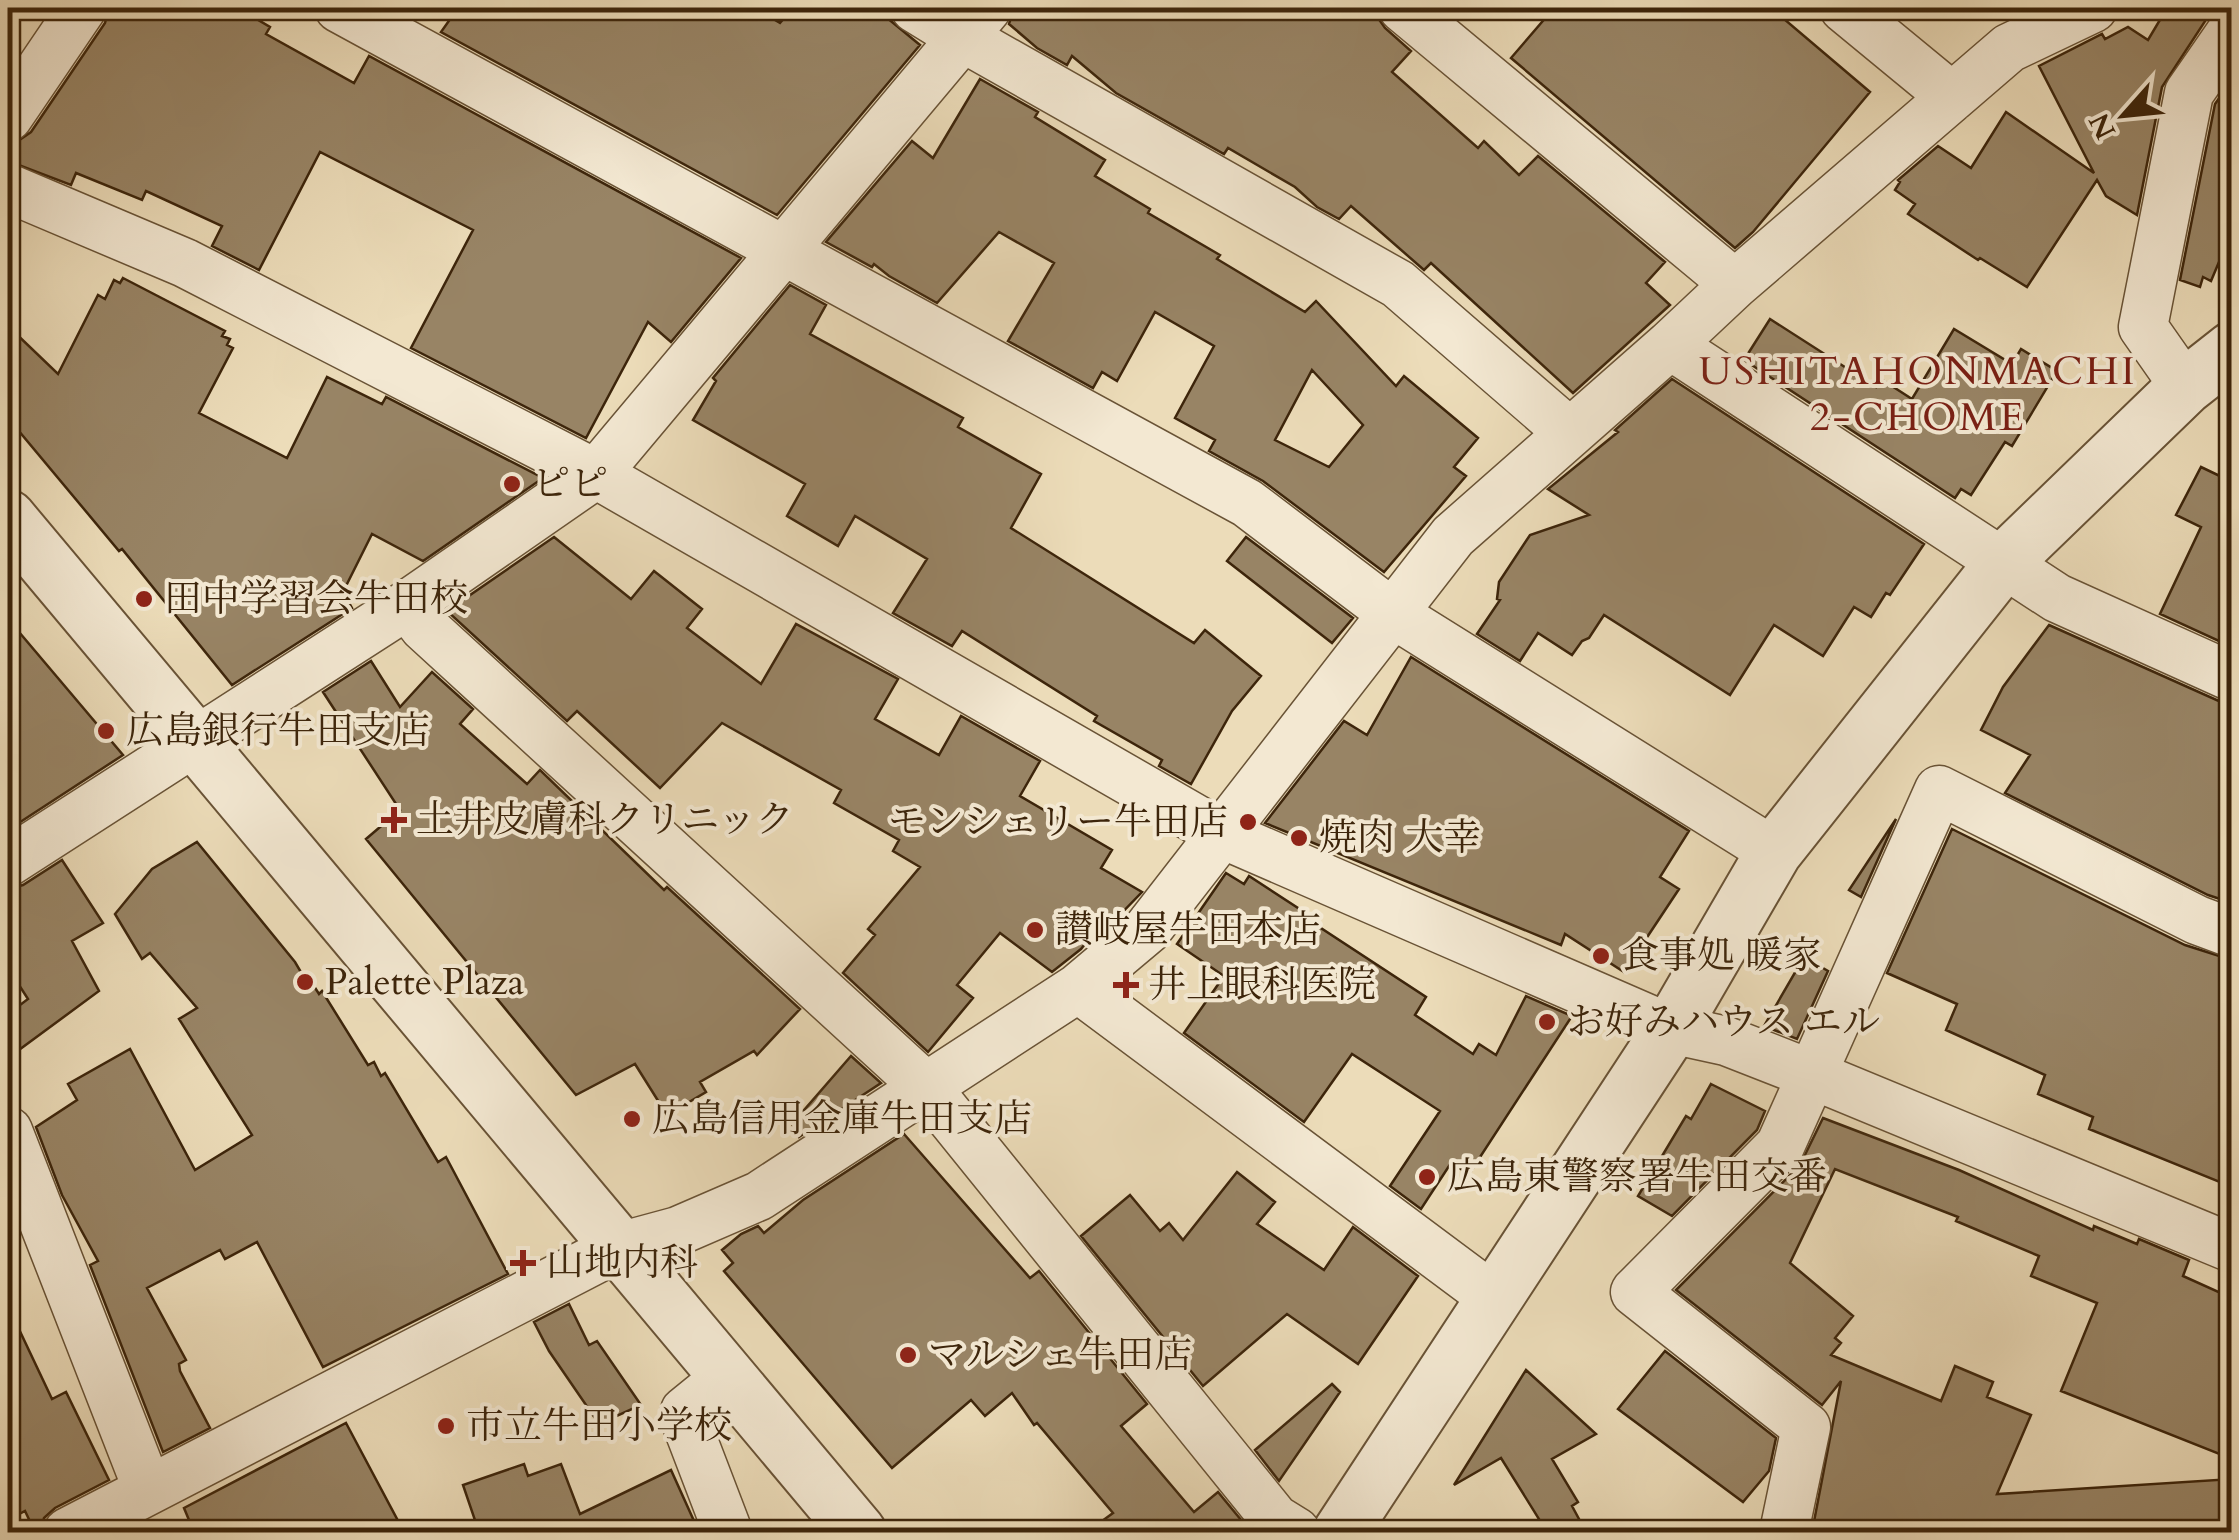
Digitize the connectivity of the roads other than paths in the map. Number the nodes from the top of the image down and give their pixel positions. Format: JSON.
{"nodes":[{"id":1,"x":82,"y":8,"type":"edge"},
{"id":2,"x":340,"y":8,"type":"edge"},
{"id":3,"x":915,"y":8,"type":"edge"},
{"id":4,"x":1404,"y":8,"type":"edge"},
{"id":5,"x":1844,"y":8,"type":"edge"},
{"id":6,"x":2093,"y":8,"type":"edge"},
{"id":7,"x":974,"y":22,"type":"edge"},
{"id":8,"x":2232,"y":31,"type":"edge"},
{"id":9,"x":1952,"y":97,"type":"junction"},
{"id":10,"x":8,"y":117,"type":"edge"},
{"id":11,"x":8,"y":188,"type":"edge"},
{"id":12,"x":783,"y":251,"type":"junction"},
{"id":13,"x":1735,"y":284,"type":"junction"},
{"id":14,"x":1670,"y":345,"type":"junction"},
{"id":15,"x":2232,"y":350,"type":"edge"},
{"id":16,"x":2185,"y":386,"type":"junction"},
{"id":17,"x":1570,"y":433,"type":"junction"},
{"id":18,"x":596,"y":474,"type":"junction"},
{"id":19,"x":8,"y":518,"type":"edge"},
{"id":20,"x":2003,"y":562,"type":"junction"},
{"id":21,"x":407,"y":604,"type":"junction"},
{"id":22,"x":1392,"y":613,"type":"junction"},
{"id":23,"x":2232,"y":677,"type":"edge"},
{"id":24,"x":194,"y":741,"type":"junction"},
{"id":25,"x":1220,"y":833,"type":"junction"},
{"id":26,"x":1774,"y":852,"type":"junction"},
{"id":27,"x":8,"y":862,"type":"edge"},
{"id":28,"x":2232,"y":933,"type":"edge"},
{"id":29,"x":1078,"y":988,"type":"junction"},
{"id":30,"x":1671,"y":1029,"type":"junction"},
{"id":31,"x":1813,"y":1075,"type":"junction"},
{"id":32,"x":926,"y":1088,"type":"junction"},
{"id":33,"x":8,"y":1131,"type":"edge"},
{"id":34,"x":619,"y":1246,"type":"junction"},
{"id":35,"x":2232,"y":1248,"type":"edge"},
{"id":36,"x":1494,"y":1298,"type":"junction"},
{"id":37,"x":728,"y":1376,"type":"junction"},
{"id":38,"x":148,"y":1490,"type":"junction"},
{"id":39,"x":68,"y":1532,"type":"edge"},
{"id":40,"x":728,"y":1532,"type":"edge"},
{"id":41,"x":858,"y":1532,"type":"edge"},
{"id":42,"x":1296,"y":1532,"type":"edge"},
{"id":43,"x":1341,"y":1532,"type":"edge"},
{"id":44,"x":1784,"y":1532,"type":"edge"}],
"edges":[{"from":1,"to":10,"type":"street"},
{"from":2,"to":12,"type":"street"},
{"from":3,"to":7,"type":"street"},
{"from":4,"to":13,"type":"street"},
{"from":5,"to":9,"type":"street"},
{"from":6,"to":9,"type":"street"},
{"from":7,"to":12,"type":"street"},
{"from":7,"to":17,"type":"street"},
{"from":8,"to":16,"type":"street"},
{"from":9,"to":13,"type":"street"},
{"from":11,"to":18,"type":"street"},
{"from":12,"to":18,"type":"street"},
{"from":12,"to":22,"type":"street"},
{"from":13,"to":14,"type":"street"},
{"from":14,"to":17,"type":"street"},
{"from":14,"to":20,"type":"street"},
{"from":15,"to":16,"type":"street"},
{"from":16,"to":20,"type":"street"},
{"from":17,"to":22,"type":"street"},
{"from":18,"to":21,"type":"street"},
{"from":18,"to":25,"type":"street"},
{"from":19,"to":24,"type":"street"},
{"from":20,"to":23,"type":"street"},
{"from":20,"to":26,"type":"street"},
{"from":21,"to":24,"type":"street"},
{"from":21,"to":32,"type":"street"},
{"from":22,"to":25,"type":"street"},
{"from":22,"to":26,"type":"street"},
{"from":24,"to":27,"type":"street"},
{"from":24,"to":34,"type":"street"},
{"from":25,"to":29,"type":"street"},
{"from":25,"to":30,"type":"street"},
{"from":26,"to":30,"type":"street"},
{"from":28,"to":31,"type":"street"},
{"from":29,"to":32,"type":"street"},
{"from":29,"to":36,"type":"street"},
{"from":30,"to":31,"type":"street"},
{"from":30,"to":36,"type":"street"},
{"from":31,"to":35,"type":"street"},
{"from":31,"to":44,"type":"street"},
{"from":32,"to":34,"type":"street"},
{"from":32,"to":42,"type":"street"},
{"from":33,"to":38,"type":"street"},
{"from":34,"to":37,"type":"street"},
{"from":34,"to":38,"type":"street"},
{"from":36,"to":43,"type":"street"},
{"from":37,"to":40,"type":"street"},
{"from":37,"to":41,"type":"street"},
{"from":38,"to":39,"type":"street"}]}
